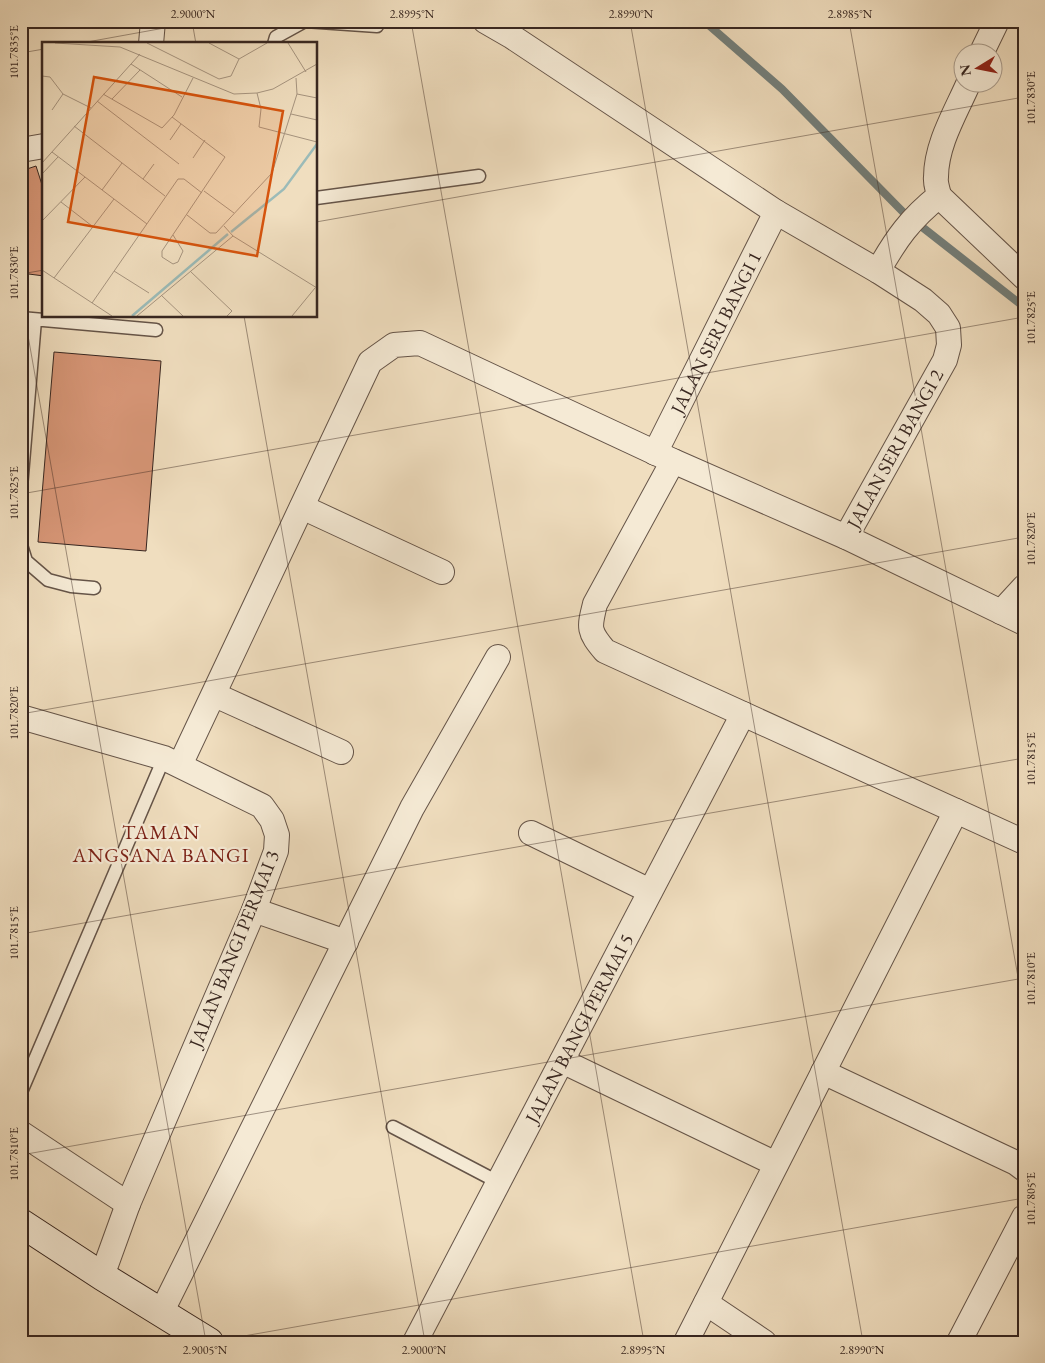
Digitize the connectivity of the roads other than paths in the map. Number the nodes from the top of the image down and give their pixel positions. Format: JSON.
{"nodes":[{"id":1,"x":153,"y":21,"type":"edge"},
{"id":2,"x":485,"y":21,"type":"edge"},
{"id":3,"x":997,"y":21,"type":"edge"},
{"id":4,"x":377,"y":26,"type":"dead end"},
{"id":5,"x":151,"y":42,"type":"edge"},
{"id":6,"x":275,"y":42,"type":"edge"},
{"id":7,"x":987,"y":42,"type":"edge"},
{"id":8,"x":965,"y":92,"type":"edge"},
{"id":9,"x":42,"y":146,"type":"edge"},
{"id":10,"x":21,"y":150,"type":"edge"},
{"id":11,"x":480,"y":176,"type":"dead end"},
{"id":12,"x":939,"y":196,"type":"junction"},
{"id":13,"x":318,"y":198,"type":"edge"},
{"id":14,"x":776,"y":212,"type":"junction"},
{"id":15,"x":878,"y":272,"type":"junction"},
{"id":16,"x":1024,"y":277,"type":"edge"},
{"id":17,"x":21,"y":318,"type":"edge"},
{"id":18,"x":35,"y":320,"type":"junction"},
{"id":19,"x":156,"y":330,"type":"dead end"},
{"id":20,"x":664,"y":457,"type":"junction"},
{"id":21,"x":21,"y":487,"type":"edge"},
{"id":22,"x":302,"y":507,"type":"junction"},
{"id":23,"x":846,"y":538,"type":"junction"},
{"id":24,"x":21,"y":545,"type":"edge"},
{"id":25,"x":442,"y":572,"type":"dead end"},
{"id":26,"x":1024,"y":586,"type":"edge"},
{"id":27,"x":94,"y":588,"type":"dead end"},
{"id":28,"x":1001,"y":612,"type":"junction"},
{"id":29,"x":1024,"y":623,"type":"edge"},
{"id":30,"x":498,"y":657,"type":"dead end"},
{"id":31,"x":215,"y":695,"type":"junction"},
{"id":32,"x":743,"y":714,"type":"junction"},
{"id":33,"x":23,"y":722,"type":"edge"},
{"id":34,"x":341,"y":752,"type":"dead end"},
{"id":35,"x":172,"y":762,"type":"junction"},
{"id":36,"x":956,"y":812,"type":"junction"},
{"id":37,"x":530,"y":833,"type":"dead end"},
{"id":38,"x":1024,"y":842,"type":"edge"},
{"id":39,"x":650,"y":891,"type":"junction"},
{"id":40,"x":254,"y":910,"type":"junction"},
{"id":41,"x":346,"y":942,"type":"junction"},
{"id":42,"x":562,"y":1061,"type":"junction"},
{"id":43,"x":823,"y":1072,"type":"junction"},
{"id":44,"x":21,"y":1092,"type":"edge"},
{"id":45,"x":393,"y":1127,"type":"dead end"},
{"id":46,"x":21,"y":1133,"type":"edge"},
{"id":47,"x":776,"y":1164,"type":"junction"},
{"id":48,"x":1024,"y":1169,"type":"edge"},
{"id":49,"x":498,"y":1182,"type":"junction"},
{"id":50,"x":128,"y":1204,"type":"junction"},
{"id":51,"x":1024,"y":1217,"type":"edge"},
{"id":52,"x":21,"y":1223,"type":"edge"},
{"id":53,"x":102,"y":1276,"type":"junction"},
{"id":54,"x":706,"y":1303,"type":"junction"},
{"id":55,"x":161,"y":1313,"type":"junction"},
{"id":56,"x":209,"y":1342,"type":"edge"},
{"id":57,"x":415,"y":1342,"type":"edge"},
{"id":58,"x":686,"y":1342,"type":"edge"},
{"id":59,"x":764,"y":1342,"type":"edge"},
{"id":60,"x":959,"y":1342,"type":"edge"}],
"edges":[{"from":1,"to":5,"type":"street"},
{"from":2,"to":14,"type":"street"},
{"from":3,"to":7,"type":"street"},
{"from":4,"to":6,"type":"lane"},
{"from":8,"to":12,"type":"street"},
{"from":9,"to":10,"type":"street"},
{"from":11,"to":13,"type":"lane"},
{"from":12,"to":15,"type":"street"},
{"from":12,"to":16,"type":"street"},
{"from":14,"to":15,"type":"street"},
{"from":14,"to":20,"type":"street","name":"JALAN SERI BANGI 1"},
{"from":15,"to":23,"type":"street","name":"JALAN SERI BANGI 2"},
{"from":17,"to":18,"type":"lane"},
{"from":18,"to":19,"type":"lane"},
{"from":18,"to":21,"type":"lane"},
{"from":20,"to":22,"type":"street"},
{"from":20,"to":23,"type":"street"},
{"from":20,"to":32,"type":"street","name":"JALAN SERI BANGI 1"},
{"from":22,"to":25,"type":"street"},
{"from":22,"to":31,"type":"street"},
{"from":23,"to":28,"type":"street"},
{"from":24,"to":27,"type":"lane"},
{"from":26,"to":28,"type":"street"},
{"from":28,"to":29,"type":"street"},
{"from":30,"to":41,"type":"street"},
{"from":31,"to":34,"type":"street"},
{"from":31,"to":35,"type":"street"},
{"from":32,"to":36,"type":"street","name":"JALAN SERI BANGI 1"},
{"from":32,"to":39,"type":"street","name":"JALAN BANGI PERMAI 5"},
{"from":33,"to":35,"type":"street","name":"JALAN BANGI PERMAI 3"},
{"from":35,"to":40,"type":"street","name":"JALAN BANGI PERMAI 3"},
{"from":35,"to":44,"type":"lane"},
{"from":36,"to":38,"type":"street","name":"JALAN SERI BANGI 1"},
{"from":36,"to":43,"type":"street"},
{"from":37,"to":39,"type":"street"},
{"from":39,"to":42,"type":"street","name":"JALAN BANGI PERMAI 5"},
{"from":40,"to":41,"type":"street"},
{"from":40,"to":50,"type":"street","name":"JALAN BANGI PERMAI 3"},
{"from":41,"to":55,"type":"street"},
{"from":42,"to":47,"type":"street"},
{"from":42,"to":49,"type":"street","name":"JALAN BANGI PERMAI 5"},
{"from":43,"to":47,"type":"street"},
{"from":43,"to":48,"type":"street"},
{"from":45,"to":49,"type":"lane"},
{"from":46,"to":50,"type":"street"},
{"from":47,"to":54,"type":"street"},
{"from":49,"to":57,"type":"street","name":"JALAN BANGI PERMAI 5"},
{"from":50,"to":53,"type":"street","name":"JALAN BANGI PERMAI 3"},
{"from":51,"to":60,"type":"street"},
{"from":52,"to":53,"type":"street"},
{"from":53,"to":55,"type":"street"},
{"from":54,"to":58,"type":"street"},
{"from":54,"to":59,"type":"street"},
{"from":55,"to":56,"type":"street"}]}
